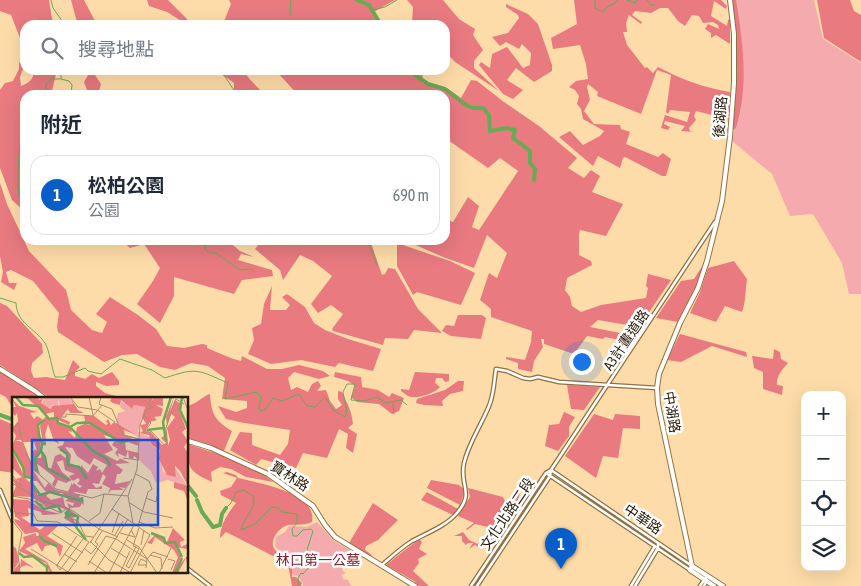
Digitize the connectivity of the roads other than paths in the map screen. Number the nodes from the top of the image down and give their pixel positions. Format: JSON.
{"nodes":[{"id":1,"x":730,"y":0,"type":"edge"},
{"id":2,"x":716,"y":220,"type":"junction"},
{"id":3,"x":713,"y":234,"type":"joint"},
{"id":4,"x":0,"y":369,"type":"edge"},
{"id":5,"x":608,"y":384,"type":"junction"},
{"id":6,"x":657,"y":388,"type":"junction"},
{"id":7,"x":43,"y":397,"type":"edge"},
{"id":8,"x":189,"y":441,"type":"edge"},
{"id":9,"x":551,"y":470,"type":"junction"},
{"id":10,"x":546,"y":473,"type":"junction"},
{"id":11,"x":550,"y":476,"type":"junction"},
{"id":12,"x":0,"y":490,"type":"edge"},
{"id":13,"x":12,"y":519,"type":"edge"},
{"id":14,"x":658,"y":543,"type":"junction"},
{"id":15,"x":655,"y":546,"type":"junction"},
{"id":16,"x":658,"y":548,"type":"junction"},
{"id":17,"x":381,"y":566,"type":"junction"},
{"id":18,"x":691,"y":568,"type":"junction"},
{"id":19,"x":189,"y":570,"type":"edge"},
{"id":20,"x":706,"y":579,"type":"junction"},
{"id":21,"x":210,"y":586,"type":"edge"},
{"id":22,"x":415,"y":586,"type":"edge"},
{"id":23,"x":471,"y":586,"type":"edge"},
{"id":24,"x":477,"y":586,"type":"edge"},
{"id":25,"x":631,"y":586,"type":"edge"},
{"id":26,"x":636,"y":586,"type":"edge"},
{"id":27,"x":702,"y":586,"type":"edge"},
{"id":28,"x":714,"y":586,"type":"edge"},
{"id":29,"x":724,"y":586,"type":"edge"}],
"edges":[{"from":1,"to":2,"type":"main road","name":"後湖路"},
{"from":2,"to":3,"type":"main road","name":"後湖路"},
{"from":2,"to":5,"type":"street","name":"A3計畫道路"},
{"from":3,"to":6,"type":"main road","name":"中湖路"},
{"from":4,"to":7,"type":"main road"},
{"from":5,"to":6,"type":"street"},
{"from":5,"to":9,"type":"street","name":"A3計畫道路"},
{"from":5,"to":17,"type":"street"},
{"from":6,"to":18,"type":"main road","name":"中湖路"},
{"from":8,"to":17,"type":"main road","name":"寶林路"},
{"from":9,"to":10,"type":"street","name":"文化北路二段"},
{"from":9,"to":11,"type":"street","name":"文化北路二段"},
{"from":9,"to":14,"type":"street","name":"中華路"},
{"from":10,"to":11,"type":"street","name":"中華路"},
{"from":10,"to":23,"type":"street","name":"文化北路二段"},
{"from":11,"to":15,"type":"street","name":"中華路"},
{"from":11,"to":24,"type":"street","name":"文化北路二段"},
{"from":12,"to":13,"type":"street"},
{"from":14,"to":15,"type":"street"},
{"from":14,"to":16,"type":"street"},
{"from":14,"to":18,"type":"street","name":"中華路"},
{"from":15,"to":16,"type":"street","name":"中華路"},
{"from":15,"to":25,"type":"street"},
{"from":16,"to":18,"type":"street","name":"中華路"},
{"from":16,"to":26,"type":"street"},
{"from":17,"to":22,"type":"main road","name":"寶林路"},
{"from":18,"to":20,"type":"main road","name":"中華路"},
{"from":19,"to":21,"type":"street"},
{"from":20,"to":27,"type":"street"},
{"from":20,"to":28,"type":"main road","name":"中華路"},
{"from":20,"to":29,"type":"main road","name":"中華路"}]}
